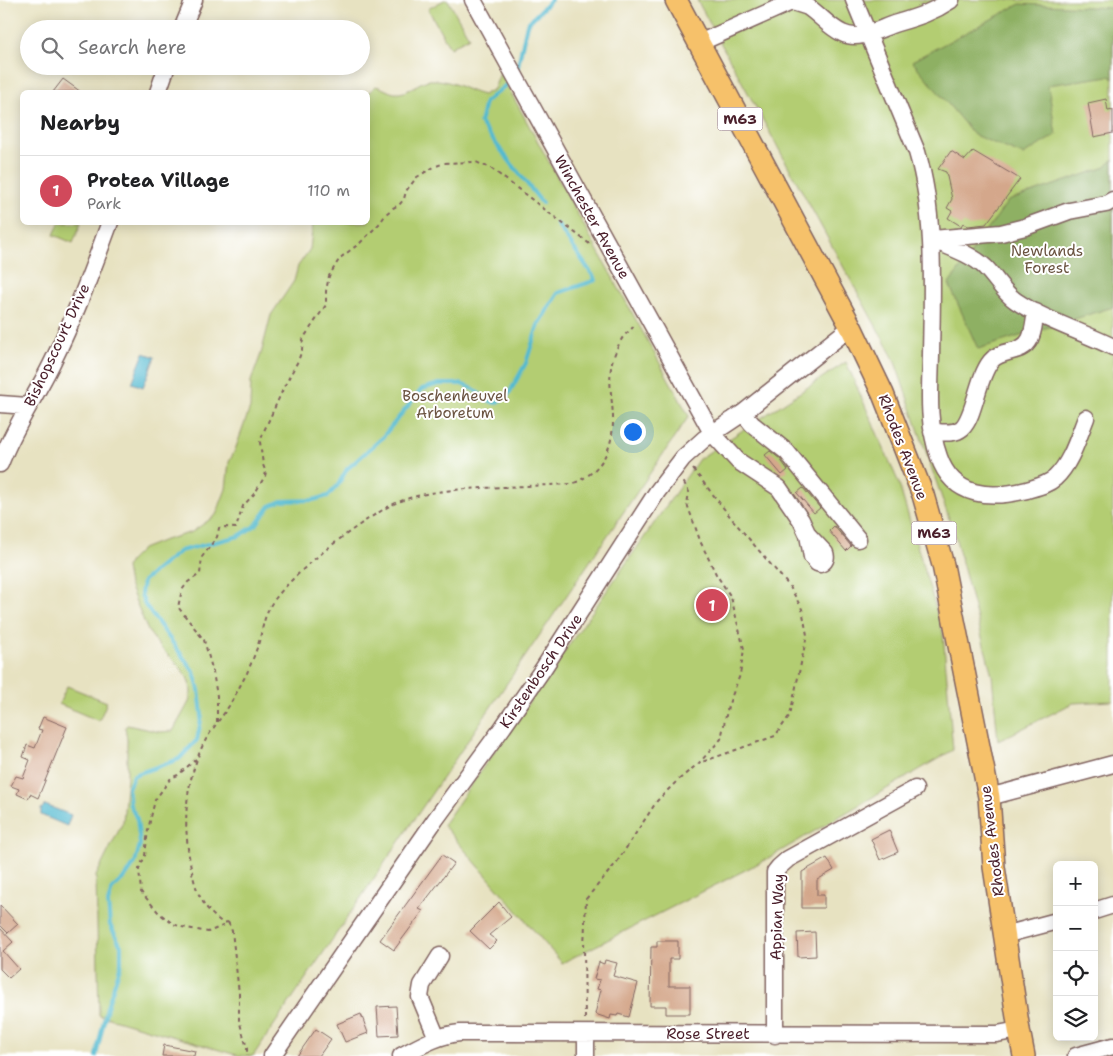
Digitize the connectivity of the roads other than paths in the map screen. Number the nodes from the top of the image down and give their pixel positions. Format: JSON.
{"nodes":[{"id":1,"x":194,"y":0,"type":"edge"},
{"id":2,"x":473,"y":0,"type":"edge"},
{"id":3,"x":676,"y":0,"type":"edge"},
{"id":4,"x":854,"y":0,"type":"edge"},
{"id":5,"x":950,"y":0,"type":"edge"},
{"id":6,"x":794,"y":1,"type":"edge"},
{"id":7,"x":186,"y":20,"type":"edge"},
{"id":8,"x":868,"y":34,"type":"junction"},
{"id":9,"x":700,"y":43,"type":"junction"},
{"id":10,"x":164,"y":75,"type":"edge"},
{"id":11,"x":159,"y":90,"type":"edge"},
{"id":12,"x":1111,"y":206,"type":"edge"},
{"id":13,"x":109,"y":225,"type":"edge"},
{"id":14,"x":931,"y":239,"type":"junction"},
{"id":15,"x":1036,"y":312,"type":"junction"},
{"id":16,"x":852,"y":327,"type":"junction"},
{"id":17,"x":1113,"y":347,"type":"edge"},
{"id":18,"x":0,"y":404,"type":"edge"},
{"id":19,"x":28,"y":406,"type":"junction"},
{"id":20,"x":743,"y":413,"type":"junction"},
{"id":21,"x":1086,"y":418,"type":"dead end"},
{"id":22,"x":932,"y":432,"type":"junction"},
{"id":23,"x":712,"y":433,"type":"junction"},
{"id":24,"x":0,"y":464,"type":"edge"},
{"id":25,"x":808,"y":535,"type":"dead end"},
{"id":26,"x":858,"y":539,"type":"dead end"},
{"id":27,"x":1113,"y":764,"type":"edge"},
{"id":28,"x":914,"y":789,"type":"dead end"},
{"id":29,"x":989,"y":797,"type":"junction"},
{"id":30,"x":1113,"y":905,"type":"edge"},
{"id":31,"x":1098,"y":910,"type":"edge"},
{"id":32,"x":1053,"y":922,"type":"edge"},
{"id":33,"x":1004,"y":935,"type":"junction"},
{"id":34,"x":440,"y":956,"type":"dead end"},
{"id":35,"x":1019,"y":1030,"type":"junction"},
{"id":36,"x":586,"y":1034,"type":"junction"},
{"id":37,"x":775,"y":1035,"type":"junction"},
{"id":38,"x":437,"y":1038,"type":"junction"},
{"id":39,"x":1113,"y":1046,"type":"edge"},
{"id":40,"x":272,"y":1056,"type":"edge"},
{"id":41,"x":401,"y":1056,"type":"edge"},
{"id":42,"x":586,"y":1056,"type":"edge"},
{"id":43,"x":1024,"y":1056,"type":"edge"},
{"id":44,"x":1076,"y":1056,"type":"edge"}],
"edges":[{"from":1,"to":7,"type":"street"},
{"from":2,"to":23,"type":"street","name":"Winchester Avenue"},
{"from":3,"to":9,"type":"main road","name":"Rhodes Avenue","number":"M63"},
{"from":4,"to":8,"type":"street"},
{"from":5,"to":8,"type":"street"},
{"from":6,"to":8,"type":"street"},
{"from":6,"to":9,"type":"street"},
{"from":8,"to":14,"type":"street"},
{"from":9,"to":16,"type":"main road","name":"Rhodes Avenue","number":"M63"},
{"from":10,"to":11,"type":"street"},
{"from":12,"to":14,"type":"street"},
{"from":13,"to":19,"type":"street","name":"Bishopscourt Drive"},
{"from":14,"to":15,"type":"street"},
{"from":14,"to":22,"type":"street"},
{"from":15,"to":17,"type":"street"},
{"from":15,"to":22,"type":"street"},
{"from":16,"to":20,"type":"street","name":"Kirstenbosch Drive"},
{"from":16,"to":29,"type":"main road","name":"Rhodes Avenue","number":"M63"},
{"from":18,"to":19,"type":"street"},
{"from":19,"to":24,"type":"street","name":"Bishopscourt Drive"},
{"from":20,"to":23,"type":"street","name":"Kirstenbosch Drive"},
{"from":20,"to":26,"type":"street"},
{"from":21,"to":22,"type":"street"},
{"from":23,"to":25,"type":"street","name":"Winchester Avenue"},
{"from":23,"to":40,"type":"street","name":"Kirstenbosch Drive"},
{"from":27,"to":29,"type":"street"},
{"from":28,"to":37,"type":"street","name":"Appian Way"},
{"from":29,"to":33,"type":"main road","name":"Rhodes Avenue","number":"M63"},
{"from":30,"to":31,"type":"street"},
{"from":32,"to":33,"type":"street"},
{"from":33,"to":35,"type":"main road","name":"Rhodes Avenue","number":"M63"},
{"from":34,"to":38,"type":"street"},
{"from":35,"to":37,"type":"street","name":"Rose Street"},
{"from":35,"to":43,"type":"main road","name":"Rhodes Avenue","number":"M63"},
{"from":36,"to":37,"type":"street","name":"Rose Street"},
{"from":36,"to":38,"type":"street","name":"Rose Street"},
{"from":36,"to":42,"type":"street"},
{"from":38,"to":41,"type":"street","name":"Rose Street"},
{"from":39,"to":44,"type":"street"}]}
